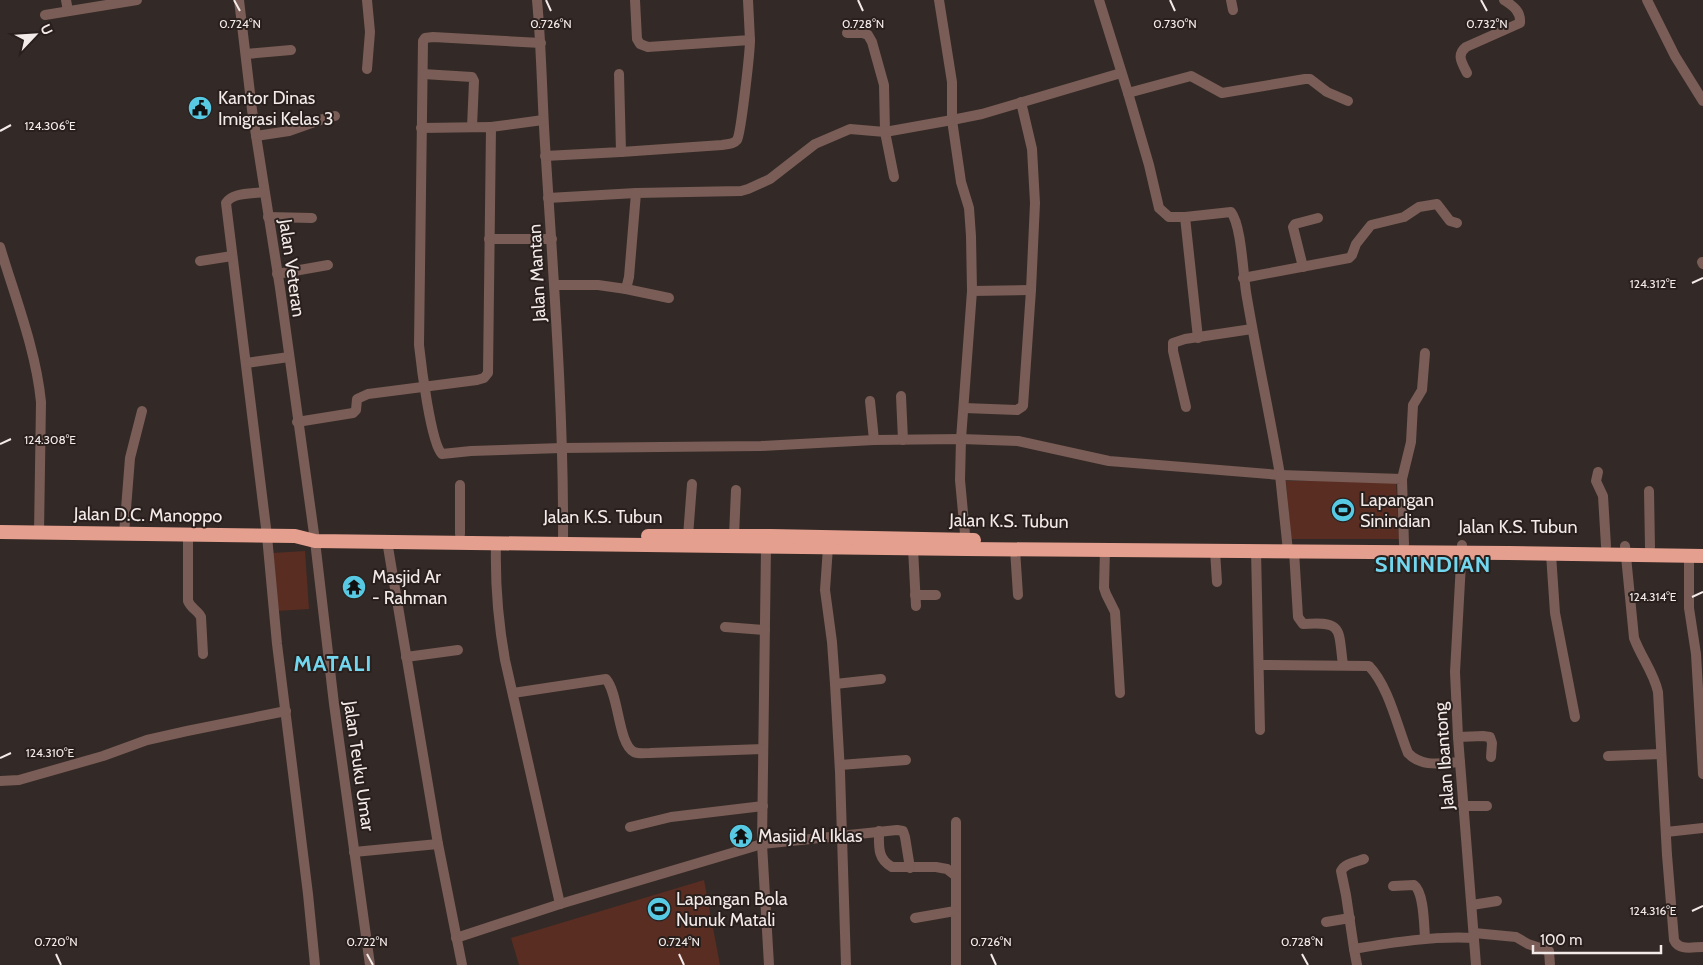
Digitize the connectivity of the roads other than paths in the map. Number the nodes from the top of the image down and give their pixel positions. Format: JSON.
{"nodes":[{"id":1,"x":66,"y":0,"type":"edge"},
{"id":2,"x":137,"y":0,"type":"edge"},
{"id":3,"x":238,"y":0,"type":"edge"},
{"id":4,"x":367,"y":0,"type":"edge"},
{"id":5,"x":537,"y":0,"type":"edge"},
{"id":6,"x":635,"y":0,"type":"edge"},
{"id":7,"x":748,"y":0,"type":"edge"},
{"id":8,"x":939,"y":0,"type":"edge"},
{"id":9,"x":1099,"y":0,"type":"edge"},
{"id":10,"x":1504,"y":0,"type":"edge"},
{"id":11,"x":1647,"y":0,"type":"edge"},
{"id":12,"x":68,"y":11,"type":"junction"},
{"id":13,"x":45,"y":15,"type":"dead end"},
{"id":14,"x":847,"y":33,"type":"dead end"},
{"id":15,"x":750,"y":40,"type":"junction"},
{"id":16,"x":541,"y":43,"type":"junction"},
{"id":17,"x":291,"y":50,"type":"dead end"},
{"id":18,"x":246,"y":54,"type":"junction"},
{"id":19,"x":367,"y":69,"type":"dead end"},
{"id":20,"x":1121,"y":73,"type":"junction"},
{"id":21,"x":1467,"y":73,"type":"dead end"},
{"id":22,"x":423,"y":74,"type":"junction"},
{"id":23,"x":619,"y":74,"type":"dead end"},
{"id":24,"x":1128,"y":92,"type":"junction"},
{"id":25,"x":1348,"y":101,"type":"dead end"},
{"id":26,"x":1703,"y":101,"type":"edge"},
{"id":27,"x":1021,"y":102,"type":"junction"},
{"id":28,"x":334,"y":116,"type":"dead end"},
{"id":29,"x":543,"y":120,"type":"junction"},
{"id":30,"x":952,"y":120,"type":"junction"},
{"id":31,"x":472,"y":127,"type":"junction"},
{"id":32,"x":491,"y":127,"type":"junction"},
{"id":33,"x":421,"y":128,"type":"junction"},
{"id":34,"x":885,"y":132,"type":"junction"},
{"id":35,"x":256,"y":136,"type":"junction"},
{"id":36,"x":621,"y":152,"type":"junction"},
{"id":37,"x":545,"y":156,"type":"junction"},
{"id":38,"x":894,"y":177,"type":"dead end"},
{"id":39,"x":264,"y":192,"type":"junction"},
{"id":40,"x":636,"y":193,"type":"junction"},
{"id":41,"x":548,"y":198,"type":"junction"},
{"id":42,"x":268,"y":217,"type":"junction"},
{"id":43,"x":1185,"y":217,"type":"junction"},
{"id":44,"x":312,"y":218,"type":"dead end"},
{"id":45,"x":1318,"y":218,"type":"dead end"},
{"id":46,"x":1457,"y":223,"type":"dead end"},
{"id":47,"x":552,"y":238,"type":"junction"},
{"id":48,"x":490,"y":239,"type":"junction"},
{"id":49,"x":0,"y":247,"type":"edge"},
{"id":50,"x":232,"y":256,"type":"junction"},
{"id":51,"x":200,"y":261,"type":"dead end"},
{"id":52,"x":328,"y":265,"type":"dead end"},
{"id":53,"x":1303,"y":267,"type":"junction"},
{"id":54,"x":277,"y":274,"type":"junction"},
{"id":55,"x":1243,"y":278,"type":"junction"},
{"id":56,"x":555,"y":284,"type":"junction"},
{"id":57,"x":626,"y":290,"type":"junction"},
{"id":58,"x":1031,"y":290,"type":"junction"},
{"id":59,"x":972,"y":291,"type":"junction"},
{"id":60,"x":668,"y":298,"type":"dead end"},
{"id":61,"x":1252,"y":330,"type":"junction"},
{"id":62,"x":1198,"y":338,"type":"junction"},
{"id":63,"x":1425,"y":353,"type":"dead end"},
{"id":64,"x":289,"y":357,"type":"junction"},
{"id":65,"x":246,"y":363,"type":"junction"},
{"id":66,"x":424,"y":386,"type":"junction"},
{"id":67,"x":901,"y":396,"type":"dead end"},
{"id":68,"x":870,"y":401,"type":"dead end"},
{"id":69,"x":1186,"y":407,"type":"dead end"},
{"id":70,"x":964,"y":408,"type":"junction"},
{"id":71,"x":142,"y":411,"type":"dead end"},
{"id":72,"x":297,"y":422,"type":"junction"},
{"id":73,"x":961,"y":439,"type":"junction"},
{"id":74,"x":874,"y":440,"type":"junction"},
{"id":75,"x":903,"y":440,"type":"junction"},
{"id":76,"x":562,"y":448,"type":"junction"},
{"id":77,"x":1598,"y":472,"type":"dead end"},
{"id":78,"x":1280,"y":475,"type":"junction"},
{"id":79,"x":1402,"y":479,"type":"junction"},
{"id":80,"x":692,"y":484,"type":"dead end"},
{"id":81,"x":460,"y":485,"type":"dead end"},
{"id":82,"x":736,"y":490,"type":"dead end"},
{"id":83,"x":1649,"y":491,"type":"dead end"},
{"id":84,"x":0,"y":532,"type":"edge"},
{"id":85,"x":39,"y":533,"type":"junction"},
{"id":86,"x":136,"y":534,"type":"junction"},
{"id":87,"x":188,"y":534,"type":"junction"},
{"id":88,"x":460,"y":534,"type":"junction"},
{"id":89,"x":267,"y":536,"type":"junction"},
{"id":90,"x":688,"y":536,"type":"junction"},
{"id":91,"x":734,"y":536,"type":"junction"},
{"id":92,"x":314,"y":537,"type":"junction"},
{"id":93,"x":563,"y":540,"type":"junction"},
{"id":94,"x":387,"y":541,"type":"junction"},
{"id":95,"x":496,"y":543,"type":"junction"},
{"id":96,"x":966,"y":544,"type":"junction"},
{"id":97,"x":1404,"y":544,"type":"junction"},
{"id":98,"x":766,"y":547,"type":"junction"},
{"id":99,"x":828,"y":547,"type":"junction"},
{"id":100,"x":1650,"y":547,"type":"junction"},
{"id":101,"x":912,"y":548,"type":"junction"},
{"id":102,"x":1290,"y":548,"type":"junction"},
{"id":103,"x":1703,"y":548,"type":"edge"},
{"id":104,"x":1015,"y":549,"type":"junction"},
{"id":105,"x":1105,"y":549,"type":"junction"},
{"id":106,"x":1462,"y":549,"type":"junction"},
{"id":107,"x":1599,"y":549,"type":"junction"},
{"id":108,"x":1625,"y":550,"type":"junction"},
{"id":109,"x":1215,"y":551,"type":"junction"},
{"id":110,"x":1256,"y":552,"type":"junction"},
{"id":111,"x":1551,"y":554,"type":"junction"},
{"id":112,"x":1696,"y":556,"type":"edge"},
{"id":113,"x":1217,"y":582,"type":"dead end"},
{"id":114,"x":915,"y":595,"type":"junction"},
{"id":115,"x":936,"y":595,"type":"dead end"},
{"id":116,"x":1018,"y":595,"type":"dead end"},
{"id":117,"x":916,"y":606,"type":"dead end"},
{"id":118,"x":725,"y":627,"type":"dead end"},
{"id":119,"x":765,"y":630,"type":"junction"},
{"id":120,"x":458,"y":650,"type":"dead end"},
{"id":121,"x":204,"y":654,"type":"dead end"},
{"id":122,"x":406,"y":656,"type":"junction"},
{"id":123,"x":1259,"y":665,"type":"junction"},
{"id":124,"x":1343,"y":665,"type":"junction"},
{"id":125,"x":881,"y":679,"type":"dead end"},
{"id":126,"x":835,"y":684,"type":"junction"},
{"id":127,"x":512,"y":693,"type":"junction"},
{"id":128,"x":1120,"y":693,"type":"dead end"},
{"id":129,"x":286,"y":711,"type":"junction"},
{"id":130,"x":1575,"y":717,"type":"dead end"},
{"id":131,"x":1260,"y":730,"type":"dead end"},
{"id":132,"x":1458,"y":737,"type":"junction"},
{"id":133,"x":763,"y":749,"type":"junction"},
{"id":134,"x":1661,"y":754,"type":"junction"},
{"id":135,"x":1608,"y":756,"type":"dead end"},
{"id":136,"x":1490,"y":757,"type":"dead end"},
{"id":137,"x":906,"y":760,"type":"dead end"},
{"id":138,"x":1460,"y":762,"type":"junction"},
{"id":139,"x":840,"y":765,"type":"junction"},
{"id":140,"x":1703,"y":774,"type":"edge"},
{"id":141,"x":0,"y":781,"type":"edge"},
{"id":142,"x":763,"y":806,"type":"junction"},
{"id":143,"x":1463,"y":806,"type":"junction"},
{"id":144,"x":1487,"y":806,"type":"dead end"},
{"id":145,"x":956,"y":822,"type":"dead end"},
{"id":146,"x":630,"y":827,"type":"dead end"},
{"id":147,"x":1703,"y":828,"type":"edge"},
{"id":148,"x":879,"y":831,"type":"junction"},
{"id":149,"x":1666,"y":832,"type":"junction"},
{"id":150,"x":842,"y":835,"type":"junction"},
{"id":151,"x":438,"y":844,"type":"junction"},
{"id":152,"x":762,"y":844,"type":"junction"},
{"id":153,"x":354,"y":852,"type":"junction"},
{"id":154,"x":1364,"y":859,"type":"dead end"},
{"id":155,"x":910,"y":868,"type":"junction"},
{"id":156,"x":956,"y":876,"type":"junction"},
{"id":157,"x":1393,"y":886,"type":"dead end"},
{"id":158,"x":1497,"y":901,"type":"dead end"},
{"id":159,"x":560,"y":904,"type":"junction"},
{"id":160,"x":1472,"y":905,"type":"junction"},
{"id":161,"x":955,"y":911,"type":"junction"},
{"id":162,"x":915,"y":918,"type":"dead end"},
{"id":163,"x":1350,"y":918,"type":"junction"},
{"id":164,"x":1326,"y":922,"type":"dead end"},
{"id":165,"x":1474,"y":935,"type":"junction"},
{"id":166,"x":456,"y":938,"type":"junction"},
{"id":167,"x":1426,"y":938,"type":"junction"},
{"id":168,"x":1703,"y":947,"type":"edge"},
{"id":169,"x":1354,"y":949,"type":"junction"},
{"id":170,"x":315,"y":965,"type":"edge"},
{"id":171,"x":370,"y":965,"type":"edge"},
{"id":172,"x":462,"y":965,"type":"edge"},
{"id":173,"x":769,"y":965,"type":"edge"},
{"id":174,"x":846,"y":965,"type":"edge"},
{"id":175,"x":956,"y":965,"type":"edge"},
{"id":176,"x":1357,"y":965,"type":"edge"},
{"id":177,"x":1476,"y":965,"type":"edge"},
{"id":178,"x":1550,"y":965,"type":"edge"}],
"edges":[{"from":1,"to":12,"type":"street"},
{"from":2,"to":12,"type":"street"},
{"from":3,"to":18,"type":"street","name":"Jalan Veteran"},
{"from":4,"to":19,"type":"street"},
{"from":5,"to":16,"type":"street","name":"Jalan Mantan"},
{"from":6,"to":15,"type":"street"},
{"from":7,"to":15,"type":"street"},
{"from":8,"to":30,"type":"street"},
{"from":9,"to":20,"type":"street"},
{"from":10,"to":21,"type":"street"},
{"from":11,"to":26,"type":"street"},
{"from":12,"to":13,"type":"street"},
{"from":14,"to":34,"type":"street"},
{"from":15,"to":36,"type":"street"},
{"from":16,"to":22,"type":"street"},
{"from":16,"to":29,"type":"street","name":"Jalan Mantan"},
{"from":17,"to":18,"type":"street"},
{"from":18,"to":35,"type":"street","name":"Jalan Veteran"},
{"from":20,"to":24,"type":"street"},
{"from":20,"to":27,"type":"street"},
{"from":22,"to":31,"type":"street"},
{"from":22,"to":33,"type":"street"},
{"from":23,"to":36,"type":"street"},
{"from":24,"to":25,"type":"street"},
{"from":24,"to":43,"type":"street"},
{"from":27,"to":30,"type":"street"},
{"from":27,"to":58,"type":"street"},
{"from":28,"to":35,"type":"street"},
{"from":29,"to":32,"type":"street"},
{"from":29,"to":37,"type":"street","name":"Jalan Mantan"},
{"from":30,"to":34,"type":"street"},
{"from":30,"to":59,"type":"street"},
{"from":31,"to":32,"type":"street"},
{"from":31,"to":33,"type":"street"},
{"from":32,"to":48,"type":"street"},
{"from":33,"to":66,"type":"street"},
{"from":34,"to":38,"type":"street"},
{"from":34,"to":40,"type":"street"},
{"from":35,"to":39,"type":"street","name":"Jalan Veteran"},
{"from":36,"to":37,"type":"street"},
{"from":37,"to":41,"type":"street","name":"Jalan Mantan"},
{"from":39,"to":42,"type":"street","name":"Jalan Veteran"},
{"from":39,"to":50,"type":"street"},
{"from":40,"to":41,"type":"street"},
{"from":40,"to":57,"type":"street"},
{"from":41,"to":47,"type":"street","name":"Jalan Mantan"},
{"from":42,"to":44,"type":"street"},
{"from":42,"to":54,"type":"street","name":"Jalan Veteran"},
{"from":43,"to":55,"type":"street"},
{"from":43,"to":62,"type":"street"},
{"from":45,"to":53,"type":"street"},
{"from":46,"to":53,"type":"street"},
{"from":47,"to":48,"type":"street"},
{"from":47,"to":56,"type":"street","name":"Jalan Mantan"},
{"from":48,"to":66,"type":"street"},
{"from":49,"to":85,"type":"street"},
{"from":50,"to":51,"type":"street"},
{"from":50,"to":65,"type":"street"},
{"from":52,"to":54,"type":"street"},
{"from":53,"to":55,"type":"street"},
{"from":54,"to":64,"type":"street","name":"Jalan Veteran"},
{"from":55,"to":61,"type":"street"},
{"from":56,"to":57,"type":"street"},
{"from":56,"to":76,"type":"street","name":"Jalan Mantan"},
{"from":57,"to":60,"type":"street"},
{"from":58,"to":59,"type":"street"},
{"from":58,"to":70,"type":"street"},
{"from":59,"to":70,"type":"street"},
{"from":61,"to":62,"type":"street"},
{"from":61,"to":78,"type":"street"},
{"from":62,"to":69,"type":"street"},
{"from":63,"to":79,"type":"street"},
{"from":64,"to":65,"type":"street"},
{"from":64,"to":72,"type":"street","name":"Jalan Veteran"},
{"from":65,"to":89,"type":"street"},
{"from":66,"to":72,"type":"street"},
{"from":66,"to":76,"type":"street"},
{"from":67,"to":75,"type":"street"},
{"from":68,"to":74,"type":"street"},
{"from":70,"to":73,"type":"street"},
{"from":71,"to":86,"type":"street"},
{"from":72,"to":92,"type":"street","name":"Jalan Veteran"},
{"from":73,"to":75,"type":"street"},
{"from":73,"to":78,"type":"street"},
{"from":73,"to":96,"type":"street"},
{"from":74,"to":75,"type":"street"},
{"from":74,"to":76,"type":"street"},
{"from":76,"to":93,"type":"street","name":"Jalan Mantan"},
{"from":77,"to":107,"type":"street"},
{"from":78,"to":79,"type":"street"},
{"from":78,"to":102,"type":"street"},
{"from":79,"to":97,"type":"street"},
{"from":80,"to":90,"type":"street"},
{"from":81,"to":88,"type":"street"},
{"from":82,"to":91,"type":"street"},
{"from":83,"to":100,"type":"street"},
{"from":84,"to":85,"type":"highway","name":"Jalan D.C. Manoppo"},
{"from":85,"to":86,"type":"highway","name":"Jalan D.C. Manoppo"},
{"from":86,"to":87,"type":"highway","name":"Jalan D.C. Manoppo"},
{"from":87,"to":89,"type":"highway","name":"Jalan D.C. Manoppo"},
{"from":87,"to":121,"type":"street"},
{"from":88,"to":92,"type":"highway","name":"Jalan K.S. Tubun"},
{"from":88,"to":93,"type":"highway","name":"Jalan K.S. Tubun"},
{"from":89,"to":92,"type":"highway","name":"Jalan D.C. Manoppo"},
{"from":89,"to":129,"type":"street"},
{"from":90,"to":91,"type":"highway","name":"Jalan K.S. Tubun"},
{"from":90,"to":93,"type":"highway","name":"Jalan K.S. Tubun"},
{"from":91,"to":96,"type":"highway","name":"Jalan K.S. Tubun"},
{"from":92,"to":94,"type":"highway","name":"Jalan K.S. Tubun"},
{"from":92,"to":153,"type":"street","name":"Jalan Teuku Umar"},
{"from":93,"to":95,"type":"highway","name":"Jalan K.S. Tubun"},
{"from":93,"to":98,"type":"highway","name":"Jalan K.S. Tubun"},
{"from":94,"to":95,"type":"highway","name":"Jalan K.S. Tubun"},
{"from":94,"to":122,"type":"street"},
{"from":95,"to":127,"type":"street"},
{"from":96,"to":101,"type":"highway","name":"Jalan K.S. Tubun"},
{"from":96,"to":102,"type":"highway","name":"Jalan K.S. Tubun"},
{"from":96,"to":104,"type":"highway","name":"Jalan K.S. Tubun"},
{"from":97,"to":102,"type":"highway","name":"Jalan K.S. Tubun"},
{"from":97,"to":106,"type":"highway","name":"Jalan K.S. Tubun"},
{"from":98,"to":99,"type":"highway","name":"Jalan K.S. Tubun"},
{"from":98,"to":119,"type":"street"},
{"from":99,"to":101,"type":"highway","name":"Jalan K.S. Tubun"},
{"from":99,"to":126,"type":"street"},
{"from":100,"to":103,"type":"highway","name":"Jalan K.S. Tubun"},
{"from":100,"to":108,"type":"highway","name":"Jalan K.S. Tubun"},
{"from":101,"to":114,"type":"street"},
{"from":102,"to":106,"type":"highway","name":"Jalan K.S. Tubun"},
{"from":102,"to":110,"type":"highway","name":"Jalan K.S. Tubun"},
{"from":102,"to":124,"type":"street"},
{"from":104,"to":105,"type":"highway","name":"Jalan K.S. Tubun"},
{"from":104,"to":116,"type":"street"},
{"from":105,"to":109,"type":"highway","name":"Jalan K.S. Tubun"},
{"from":105,"to":128,"type":"street"},
{"from":106,"to":107,"type":"highway","name":"Jalan K.S. Tubun"},
{"from":106,"to":111,"type":"highway","name":"Jalan K.S. Tubun"},
{"from":106,"to":132,"type":"street","name":"Jalan Ibantong"},
{"from":107,"to":108,"type":"highway","name":"Jalan K.S. Tubun"},
{"from":107,"to":111,"type":"highway","name":"Jalan K.S. Tubun"},
{"from":108,"to":112,"type":"highway","name":"Jalan K.S. Tubun"},
{"from":108,"to":134,"type":"street"},
{"from":109,"to":110,"type":"highway","name":"Jalan K.S. Tubun"},
{"from":109,"to":113,"type":"street"},
{"from":110,"to":123,"type":"street"},
{"from":111,"to":130,"type":"street"},
{"from":112,"to":140,"type":"street"},
{"from":114,"to":115,"type":"street"},
{"from":114,"to":117,"type":"street"},
{"from":118,"to":119,"type":"street"},
{"from":119,"to":133,"type":"street"},
{"from":120,"to":122,"type":"street"},
{"from":122,"to":151,"type":"street"},
{"from":123,"to":124,"type":"street"},
{"from":123,"to":131,"type":"street"},
{"from":124,"to":138,"type":"street"},
{"from":125,"to":126,"type":"street"},
{"from":126,"to":139,"type":"street"},
{"from":127,"to":133,"type":"street"},
{"from":127,"to":159,"type":"street"},
{"from":129,"to":141,"type":"street"},
{"from":129,"to":170,"type":"street"},
{"from":132,"to":136,"type":"street"},
{"from":132,"to":138,"type":"street","name":"Jalan Ibantong"},
{"from":133,"to":142,"type":"street"},
{"from":134,"to":135,"type":"street"},
{"from":134,"to":149,"type":"street"},
{"from":137,"to":139,"type":"street"},
{"from":138,"to":143,"type":"street","name":"Jalan Ibantong"},
{"from":139,"to":150,"type":"street"},
{"from":142,"to":146,"type":"street"},
{"from":142,"to":152,"type":"street"},
{"from":143,"to":144,"type":"street"},
{"from":143,"to":160,"type":"street","name":"Jalan Ibantong"},
{"from":145,"to":156,"type":"street"},
{"from":147,"to":149,"type":"street"},
{"from":148,"to":150,"type":"street"},
{"from":148,"to":155,"type":"street"},
{"from":148,"to":155,"type":"street"},
{"from":149,"to":168,"type":"street"},
{"from":150,"to":152,"type":"street"},
{"from":150,"to":174,"type":"street"},
{"from":151,"to":153,"type":"street"},
{"from":151,"to":166,"type":"street"},
{"from":152,"to":159,"type":"street"},
{"from":152,"to":173,"type":"street"},
{"from":153,"to":171,"type":"street","name":"Jalan Teuku Umar"},
{"from":154,"to":163,"type":"street"},
{"from":155,"to":156,"type":"street"},
{"from":156,"to":161,"type":"street"},
{"from":157,"to":167,"type":"street"},
{"from":158,"to":160,"type":"street"},
{"from":159,"to":166,"type":"street"},
{"from":160,"to":165,"type":"street","name":"Jalan Ibantong"},
{"from":161,"to":162,"type":"street"},
{"from":161,"to":175,"type":"street"},
{"from":163,"to":164,"type":"street"},
{"from":163,"to":169,"type":"street"},
{"from":165,"to":167,"type":"street"},
{"from":165,"to":177,"type":"street","name":"Jalan Ibantong"},
{"from":165,"to":178,"type":"street"},
{"from":166,"to":172,"type":"street"},
{"from":167,"to":169,"type":"street"},
{"from":169,"to":176,"type":"street"}]}
